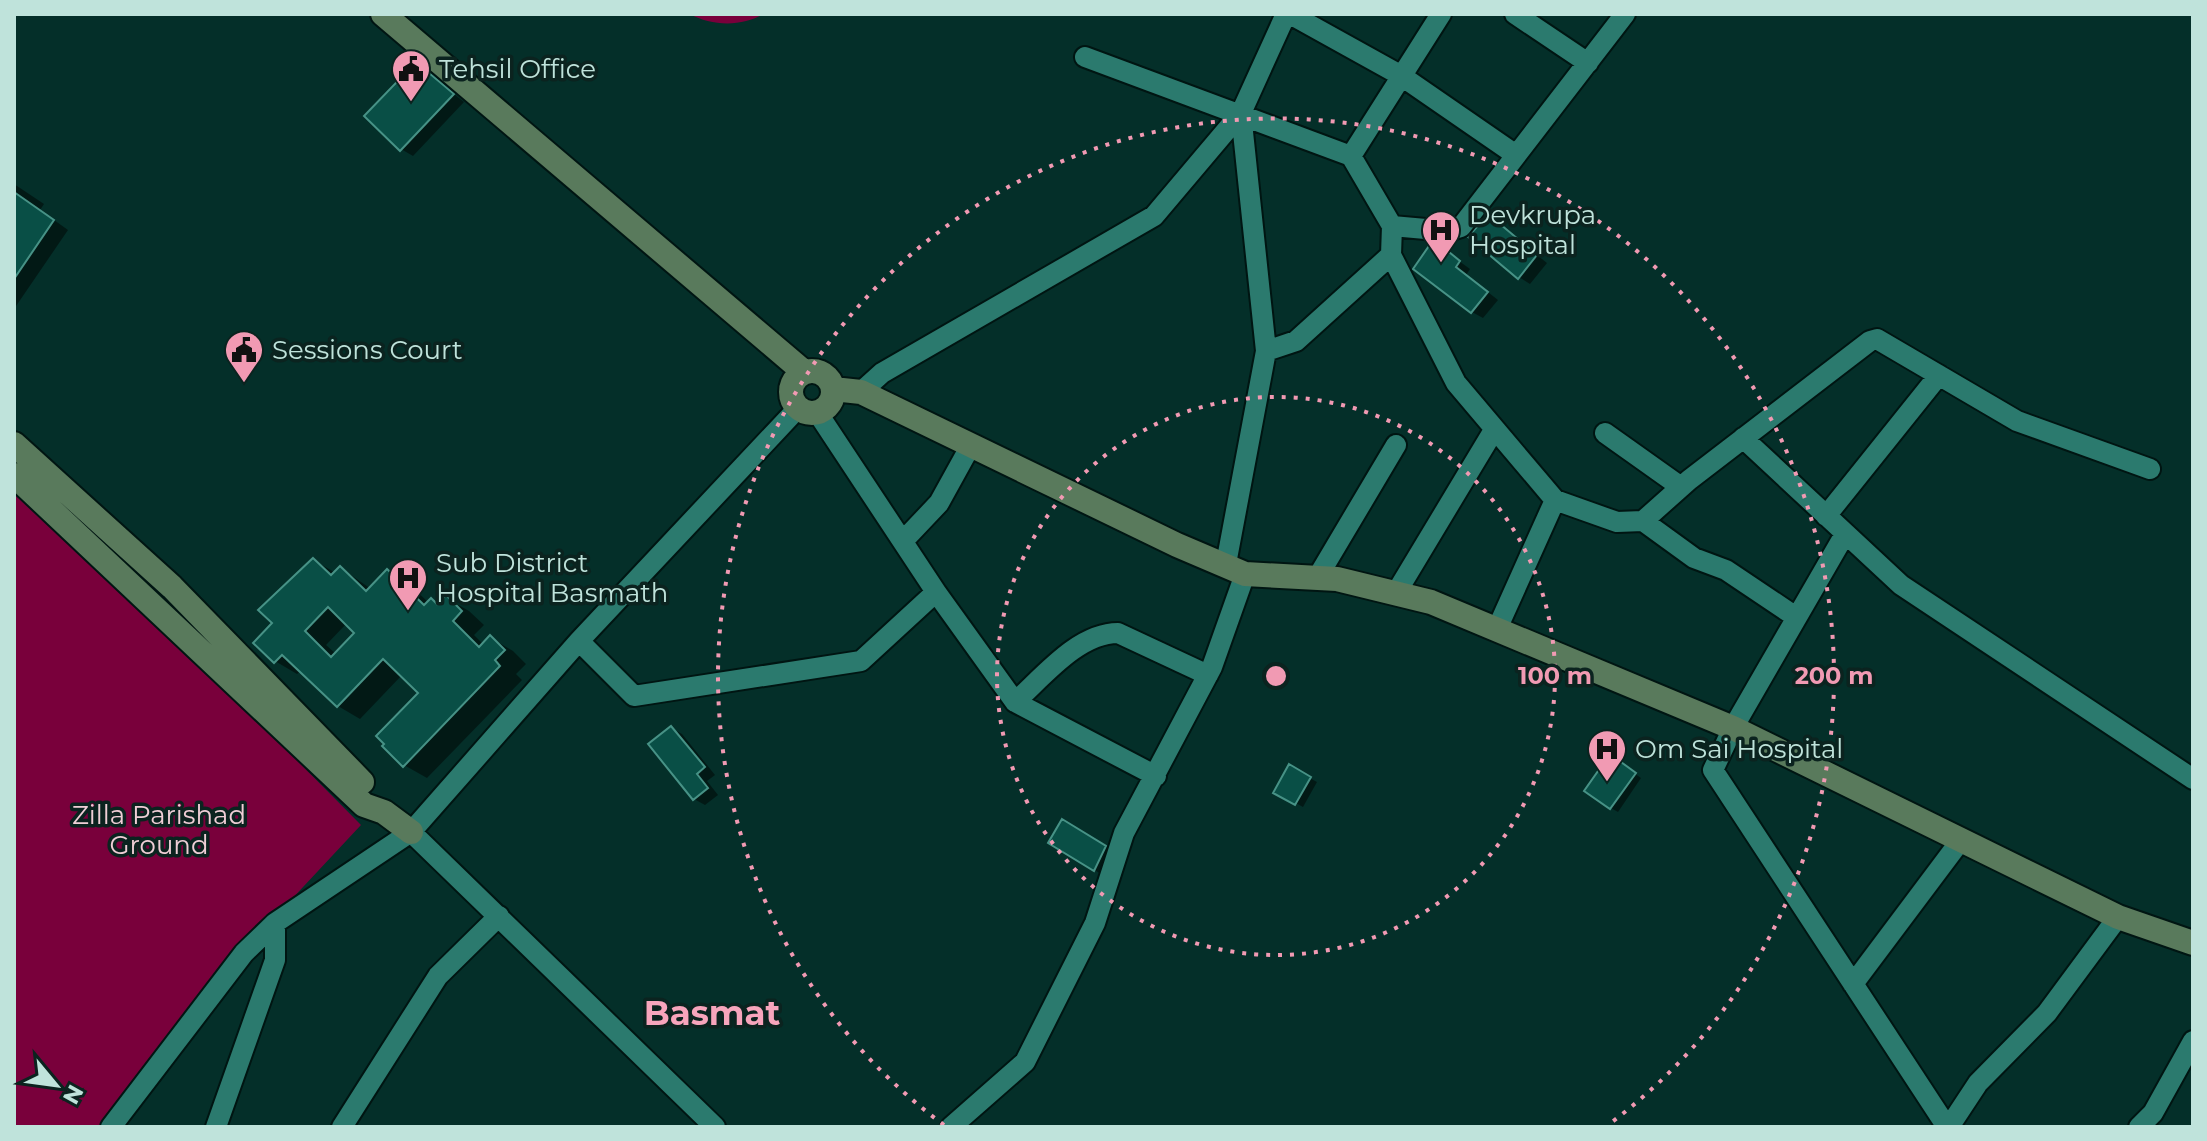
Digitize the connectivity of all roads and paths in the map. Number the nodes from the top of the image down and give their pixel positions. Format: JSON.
{"nodes":[{"id":1,"x":383,"y":14,"type":"edge"},
{"id":2,"x":1288,"y":14,"type":"edge"},
{"id":3,"x":1441,"y":14,"type":"edge"},
{"id":4,"x":1625,"y":14,"type":"edge"},
{"id":5,"x":1527,"y":17,"type":"edge"},
{"id":6,"x":1085,"y":57,"type":"dead end"},
{"id":7,"x":1588,"y":63,"type":"junction"},
{"id":8,"x":1400,"y":75,"type":"junction"},
{"id":9,"x":1241,"y":113,"type":"junction"},
{"id":10,"x":1516,"y":155,"type":"junction"},
{"id":11,"x":1351,"y":156,"type":"junction"},
{"id":12,"x":1392,"y":226,"type":"junction"},
{"id":13,"x":1391,"y":255,"type":"junction"},
{"id":14,"x":1266,"y":351,"type":"junction"},
{"id":15,"x":804,"y":372,"type":"junction"},
{"id":16,"x":1939,"y":375,"type":"junction"},
{"id":17,"x":833,"y":389,"type":"junction"},
{"id":18,"x":861,"y":392,"type":"junction"},
{"id":19,"x":808,"y":410,"type":"junction"},
{"id":20,"x":1494,"y":430,"type":"junction"},
{"id":21,"x":1605,"y":433,"type":"dead end"},
{"id":22,"x":1743,"y":438,"type":"junction"},
{"id":23,"x":14,"y":444,"type":"edge"},
{"id":24,"x":971,"y":445,"type":"junction"},
{"id":25,"x":1396,"y":445,"type":"dead end"},
{"id":26,"x":2150,"y":469,"type":"dead end"},
{"id":27,"x":14,"y":475,"type":"edge"},
{"id":28,"x":1681,"y":487,"type":"junction"},
{"id":29,"x":1555,"y":500,"type":"junction"},
{"id":30,"x":1826,"y":516,"type":"junction"},
{"id":31,"x":1643,"y":521,"type":"junction"},
{"id":32,"x":1845,"y":534,"type":"junction"},
{"id":33,"x":903,"y":541,"type":"junction"},
{"id":34,"x":1235,"y":569,"type":"junction"},
{"id":35,"x":1317,"y":578,"type":"junction"},
{"id":36,"x":936,"y":592,"type":"junction"},
{"id":37,"x":1396,"y":593,"type":"junction"},
{"id":38,"x":1796,"y":617,"type":"junction"},
{"id":39,"x":1497,"y":629,"type":"junction"},
{"id":40,"x":579,"y":641,"type":"junction"},
{"id":41,"x":1208,"y":675,"type":"junction"},
{"id":42,"x":1015,"y":702,"type":"junction"},
{"id":43,"x":1733,"y":728,"type":"junction"},
{"id":44,"x":1156,"y":776,"type":"junction"},
{"id":45,"x":2193,"y":779,"type":"edge"},
{"id":46,"x":384,"y":812,"type":"junction"},
{"id":47,"x":411,"y":832,"type":"junction"},
{"id":48,"x":1961,"y":840,"type":"junction"},
{"id":49,"x":499,"y":916,"type":"junction"},
{"id":50,"x":2118,"y":917,"type":"junction"},
{"id":51,"x":275,"y":923,"type":"junction"},
{"id":52,"x":2193,"y":943,"type":"edge"},
{"id":53,"x":1853,"y":984,"type":"junction"},
{"id":54,"x":2193,"y":1041,"type":"edge"},
{"id":55,"x":2153,"y":1122,"type":"edge"},
{"id":56,"x":111,"y":1127,"type":"edge"},
{"id":57,"x":216,"y":1127,"type":"edge"},
{"id":58,"x":342,"y":1127,"type":"edge"},
{"id":59,"x":715,"y":1127,"type":"edge"},
{"id":60,"x":951,"y":1127,"type":"edge"},
{"id":61,"x":1948,"y":1127,"type":"edge"}],
"edges":[{"from":1,"to":15,"type":"main road"},
{"from":2,"to":8,"type":"street"},
{"from":2,"to":9,"type":"street"},
{"from":3,"to":8,"type":"street"},
{"from":4,"to":7,"type":"street"},
{"from":5,"to":7,"type":"street"},
{"from":6,"to":9,"type":"street"},
{"from":7,"to":10,"type":"street"},
{"from":8,"to":10,"type":"street"},
{"from":8,"to":11,"type":"street"},
{"from":9,"to":11,"type":"street"},
{"from":9,"to":14,"type":"street"},
{"from":9,"to":18,"type":"street"},
{"from":10,"to":12,"type":"street"},
{"from":11,"to":12,"type":"street"},
{"from":12,"to":13,"type":"street"},
{"from":13,"to":14,"type":"street"},
{"from":13,"to":20,"type":"street"},
{"from":14,"to":34,"type":"street"},
{"from":15,"to":17,"type":"main road"},
{"from":15,"to":19,"type":"main road"},
{"from":16,"to":22,"type":"street"},
{"from":16,"to":26,"type":"street"},
{"from":16,"to":30,"type":"street"},
{"from":17,"to":18,"type":"main road"},
{"from":17,"to":19,"type":"main road"},
{"from":18,"to":24,"type":"main road"},
{"from":19,"to":33,"type":"street"},
{"from":19,"to":40,"type":"street"},
{"from":20,"to":29,"type":"street"},
{"from":20,"to":37,"type":"street"},
{"from":21,"to":28,"type":"street"},
{"from":22,"to":28,"type":"street"},
{"from":22,"to":30,"type":"street"},
{"from":23,"to":46,"type":"main road"},
{"from":24,"to":33,"type":"street"},
{"from":24,"to":34,"type":"main road"},
{"from":25,"to":35,"type":"street"},
{"from":27,"to":46,"type":"main road"},
{"from":28,"to":31,"type":"street"},
{"from":29,"to":31,"type":"street"},
{"from":29,"to":39,"type":"street"},
{"from":30,"to":32,"type":"street"},
{"from":31,"to":38,"type":"street"},
{"from":32,"to":38,"type":"street"},
{"from":32,"to":45,"type":"street"},
{"from":33,"to":36,"type":"street"},
{"from":34,"to":35,"type":"main road"},
{"from":34,"to":41,"type":"street"},
{"from":35,"to":37,"type":"main road"},
{"from":36,"to":40,"type":"street"},
{"from":36,"to":42,"type":"street"},
{"from":37,"to":39,"type":"main road"},
{"from":38,"to":43,"type":"street"},
{"from":39,"to":43,"type":"main road"},
{"from":40,"to":47,"type":"street"},
{"from":41,"to":42,"type":"street"},
{"from":41,"to":44,"type":"street"},
{"from":42,"to":44,"type":"street"},
{"from":43,"to":48,"type":"main road"},
{"from":43,"to":53,"type":"street"},
{"from":44,"to":60,"type":"street"},
{"from":46,"to":47,"type":"main road"},
{"from":47,"to":49,"type":"street"},
{"from":47,"to":51,"type":"street"},
{"from":48,"to":50,"type":"main road"},
{"from":48,"to":53,"type":"street"},
{"from":49,"to":58,"type":"street"},
{"from":49,"to":59,"type":"street"},
{"from":50,"to":52,"type":"main road"},
{"from":50,"to":61,"type":"street"},
{"from":51,"to":56,"type":"street"},
{"from":51,"to":57,"type":"street"},
{"from":53,"to":61,"type":"street"},
{"from":54,"to":55,"type":"street"}]}
